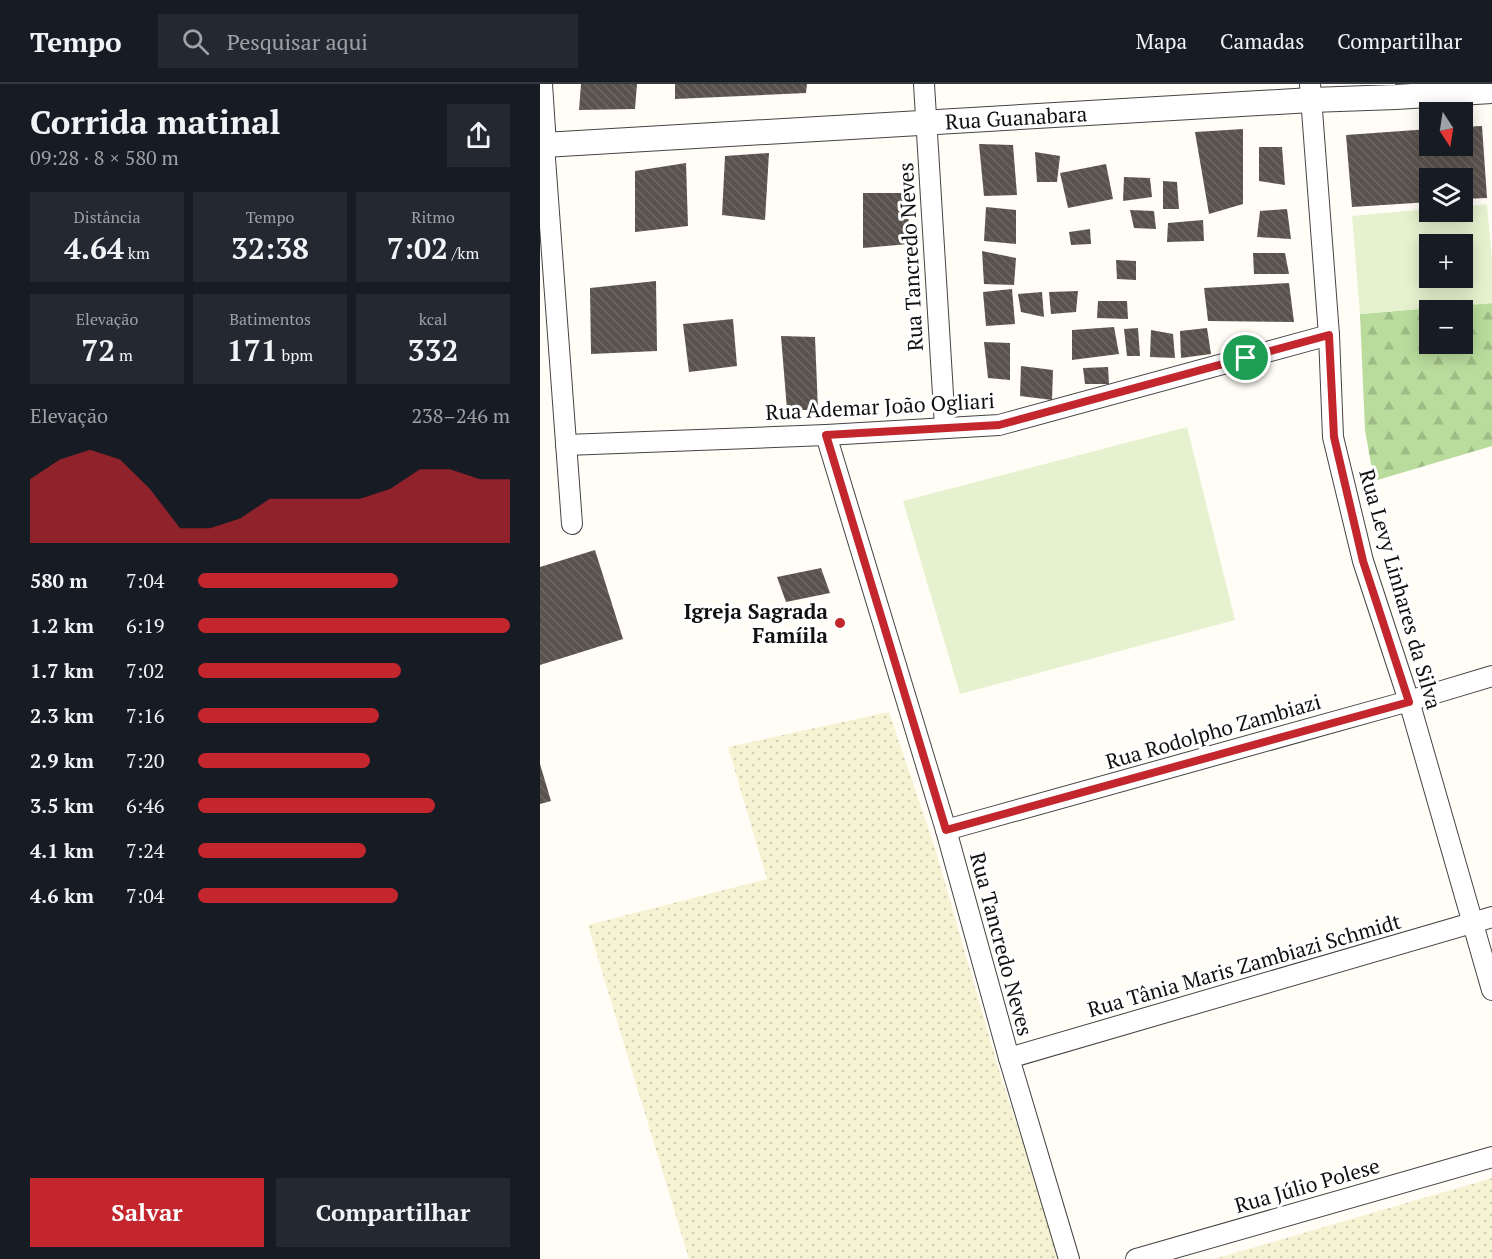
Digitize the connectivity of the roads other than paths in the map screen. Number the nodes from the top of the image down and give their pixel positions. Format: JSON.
{"nodes":[{"id":1,"x":540,"y":84,"type":"edge"},
{"id":2,"x":924,"y":84,"type":"edge"},
{"id":3,"x":1492,"y":91,"type":"edge"},
{"id":4,"x":1310,"y":92,"type":"edge"},
{"id":5,"x":927,"y":122,"type":"junction"},
{"id":6,"x":542,"y":145,"type":"edge"},
{"id":7,"x":1329,"y":335,"type":"junction"},
{"id":8,"x":945,"y":428,"type":"junction"},
{"id":9,"x":826,"y":435,"type":"junction"},
{"id":10,"x":566,"y":445,"type":"junction"},
{"id":11,"x":572,"y":524,"type":"dead end"},
{"id":12,"x":1492,"y":676,"type":"edge"},
{"id":13,"x":1409,"y":702,"type":"junction"},
{"id":14,"x":946,"y":830,"type":"junction"},
{"id":15,"x":1492,"y":917,"type":"edge"},
{"id":16,"x":1472,"y":923,"type":"junction"},
{"id":17,"x":1492,"y":990,"type":"edge"},
{"id":18,"x":1009,"y":1058,"type":"junction"},
{"id":19,"x":1492,"y":1156,"type":"edge"},
{"id":20,"x":1069,"y":1259,"type":"edge"},
{"id":21,"x":1136,"y":1259,"type":"edge"}],
"edges":[{"from":1,"to":6,"type":"street"},
{"from":2,"to":5,"type":"street","name":"Rua Tancredo Neves"},
{"from":3,"to":4,"type":"street","name":"Rua Guanabara"},
{"from":4,"to":5,"type":"street","name":"Rua Guanabara"},
{"from":4,"to":7,"type":"street","name":"Rua Levy Linhares da Silva"},
{"from":5,"to":6,"type":"street","name":"Rua Guanabara"},
{"from":5,"to":8,"type":"street","name":"Rua Tancredo Neves"},
{"from":6,"to":10,"type":"street"},
{"from":7,"to":8,"type":"street","name":"Rua Ademar João Ogliari"},
{"from":7,"to":13,"type":"street","name":"Rua Levy Linhares da Silva"},
{"from":8,"to":9,"type":"street","name":"Rua Ademar João Ogliari"},
{"from":9,"to":10,"type":"street","name":"Rua Ademar João Ogliari"},
{"from":9,"to":14,"type":"street","name":"Rua Tancredo Neves"},
{"from":10,"to":11,"type":"street"},
{"from":12,"to":13,"type":"street","name":"Rua Rodolpho Zambiazi"},
{"from":13,"to":14,"type":"street","name":"Rua Rodolpho Zambiazi"},
{"from":13,"to":16,"type":"street","name":"Rua Levy Linhares da Silva"},
{"from":14,"to":18,"type":"street","name":"Rua Tancredo Neves"},
{"from":15,"to":16,"type":"street","name":"Rua Tânia Maris Zambiazi Schmidt"},
{"from":16,"to":17,"type":"street","name":"Rua Levy Linhares da Silva"},
{"from":16,"to":18,"type":"street","name":"Rua Tânia Maris Zambiazi Schmidt"},
{"from":18,"to":20,"type":"street","name":"Rua Tancredo Neves"},
{"from":19,"to":21,"type":"street","name":"Rua Júlio Polese"}]}
